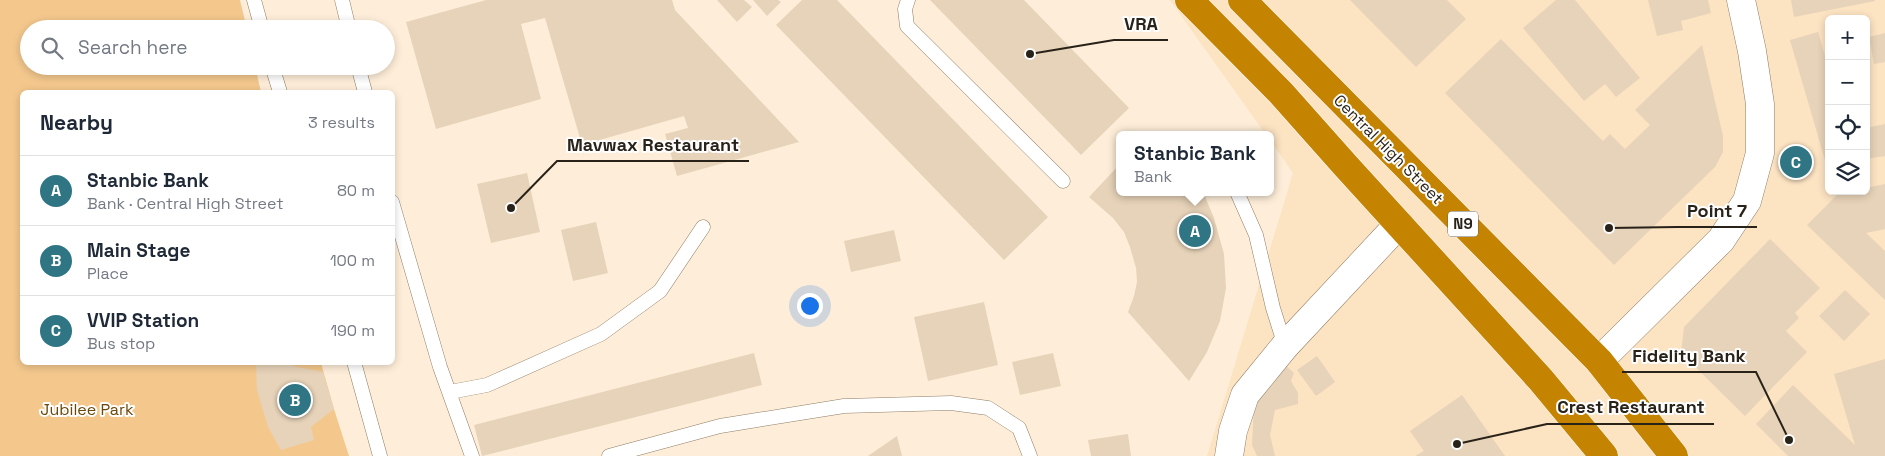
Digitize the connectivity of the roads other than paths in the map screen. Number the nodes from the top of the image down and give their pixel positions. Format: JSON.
{"nodes":[{"id":1,"x":254,"y":0,"type":"edge"},
{"id":2,"x":342,"y":0,"type":"edge"},
{"id":3,"x":908,"y":0,"type":"edge"},
{"id":4,"x":1190,"y":0,"type":"edge"},
{"id":5,"x":1242,"y":0,"type":"edge"},
{"id":6,"x":1741,"y":0,"type":"edge"},
{"id":7,"x":260,"y":20,"type":"edge"},
{"id":8,"x":347,"y":20,"type":"edge"},
{"id":9,"x":275,"y":75,"type":"edge"},
{"id":10,"x":360,"y":75,"type":"edge"},
{"id":11,"x":279,"y":90,"type":"edge"},
{"id":12,"x":364,"y":90,"type":"edge"},
{"id":13,"x":1062,"y":181,"type":"dead end"},
{"id":14,"x":1238,"y":196,"type":"edge"},
{"id":15,"x":395,"y":212,"type":"edge"},
{"id":16,"x":1399,"y":224,"type":"junction"},
{"id":17,"x":703,"y":227,"type":"dead end"},
{"id":18,"x":1285,"y":346,"type":"junction"},
{"id":19,"x":1599,"y":361,"type":"junction"},
{"id":20,"x":355,"y":365,"type":"edge"},
{"id":21,"x":450,"y":392,"type":"junction"},
{"id":22,"x":380,"y":456,"type":"edge"},
{"id":23,"x":472,"y":456,"type":"edge"},
{"id":24,"x":609,"y":456,"type":"edge"},
{"id":25,"x":1030,"y":456,"type":"edge"},
{"id":26,"x":1229,"y":456,"type":"edge"},
{"id":27,"x":1604,"y":456,"type":"edge"},
{"id":28,"x":1674,"y":456,"type":"edge"}],
"edges":[{"from":1,"to":7,"type":"lane"},
{"from":2,"to":8,"type":"lane"},
{"from":3,"to":13,"type":"lane"},
{"from":4,"to":16,"type":"highway"},
{"from":5,"to":19,"type":"highway","name":"Central High Street","number":"N9"},
{"from":6,"to":19,"type":"street"},
{"from":9,"to":11,"type":"lane"},
{"from":10,"to":12,"type":"lane"},
{"from":14,"to":18,"type":"lane"},
{"from":15,"to":21,"type":"lane"},
{"from":16,"to":18,"type":"street"},
{"from":16,"to":27,"type":"highway"},
{"from":17,"to":21,"type":"lane"},
{"from":18,"to":26,"type":"street"},
{"from":19,"to":28,"type":"highway","name":"Central High Street","number":"N9"},
{"from":20,"to":22,"type":"lane"},
{"from":21,"to":23,"type":"lane"},
{"from":24,"to":25,"type":"lane"}]}
